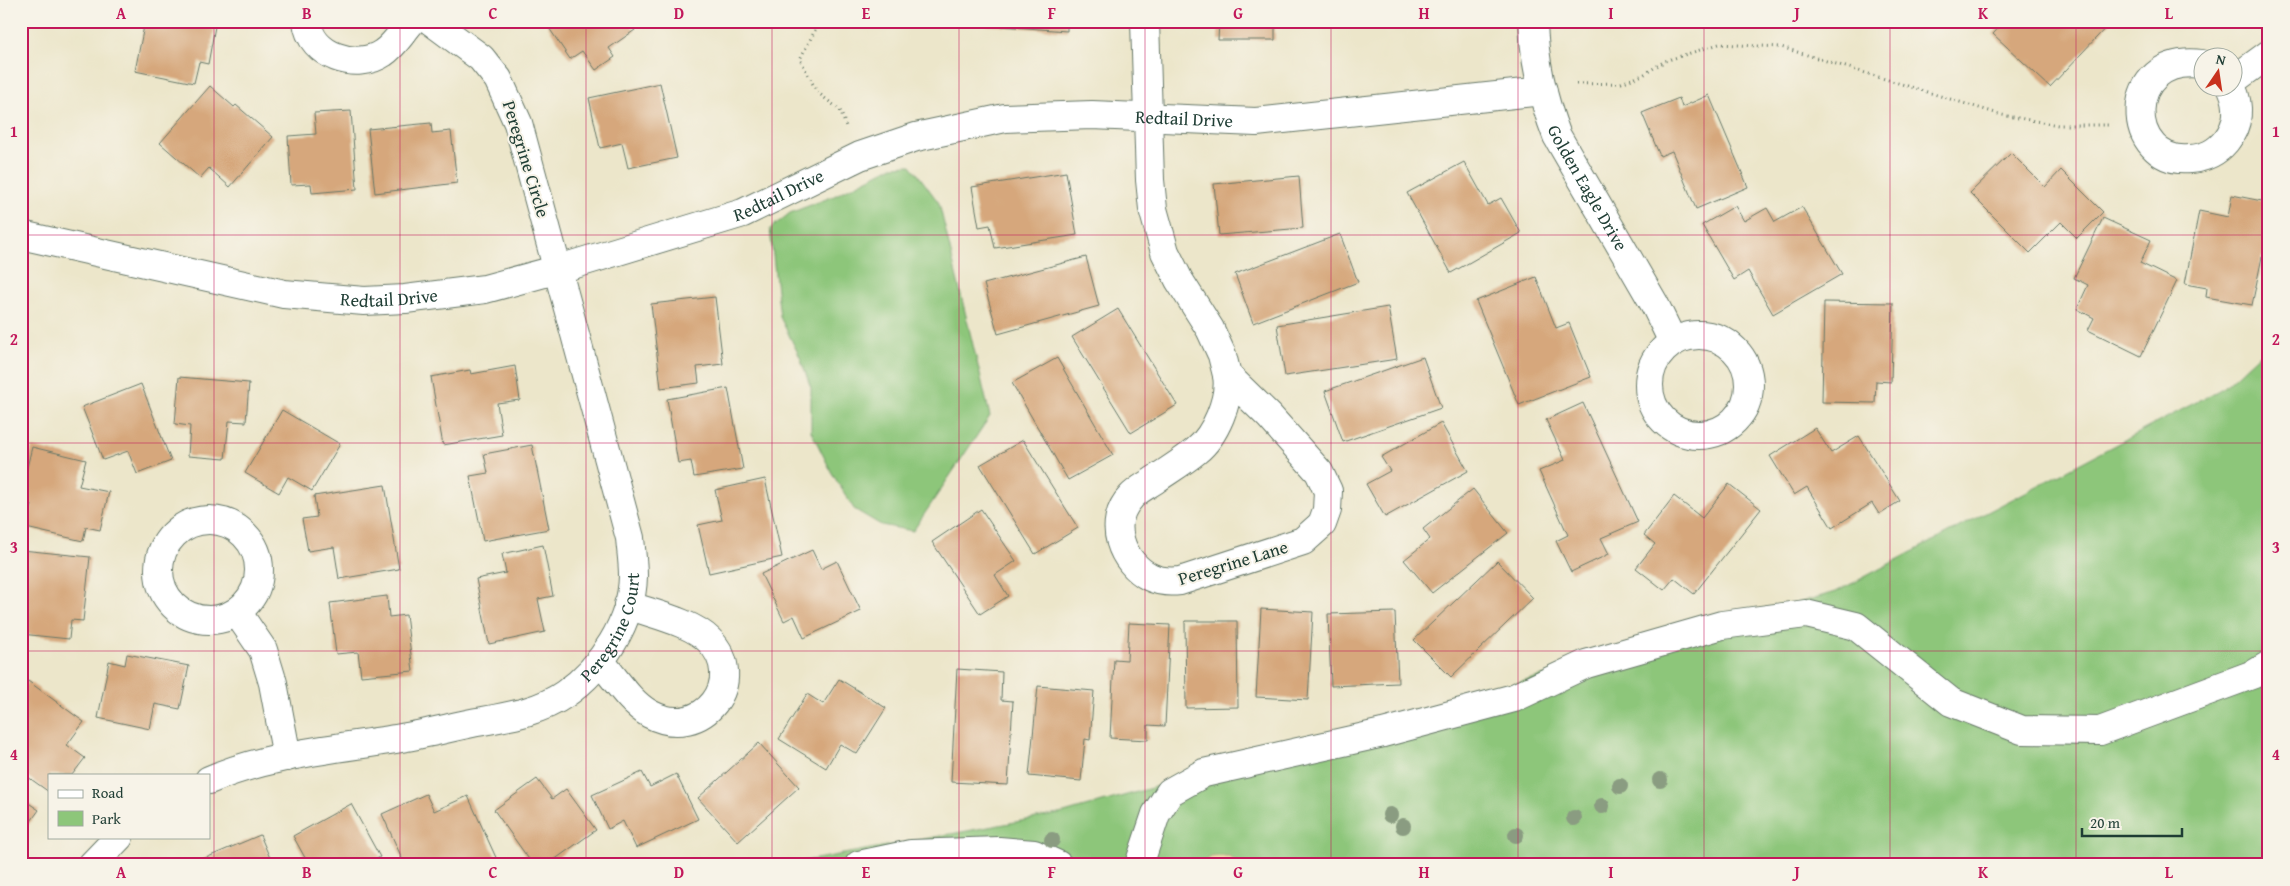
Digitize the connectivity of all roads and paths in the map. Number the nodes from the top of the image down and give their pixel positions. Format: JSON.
{"nodes":[{"id":1,"x":308,"y":21,"type":"edge"},
{"id":2,"x":412,"y":21,"type":"edge"},
{"id":3,"x":431,"y":21,"type":"edge"},
{"id":4,"x":820,"y":21,"type":"edge"},
{"id":5,"x":1145,"y":21,"type":"edge"},
{"id":6,"x":1533,"y":21,"type":"edge"},
{"id":7,"x":2269,"y":54,"type":"edge"},
{"id":8,"x":2192,"y":64,"type":"edge"},
{"id":9,"x":2242,"y":74,"type":"edge"},
{"id":10,"x":1576,"y":84,"type":"dead end"},
{"id":11,"x":1543,"y":92,"type":"junction"},
{"id":12,"x":2236,"y":98,"type":"edge"},
{"id":13,"x":1147,"y":117,"type":"junction"},
{"id":14,"x":2115,"y":125,"type":"dead end"},
{"id":15,"x":850,"y":137,"type":"dead end"},
{"id":16,"x":21,"y":235,"type":"edge"},
{"id":17,"x":558,"y":269,"type":"junction"},
{"id":18,"x":1673,"y":342,"type":"dead end"},
{"id":19,"x":1227,"y":375,"type":"junction"},
{"id":20,"x":628,"y":605,"type":"junction"},
{"id":21,"x":237,"y":612,"type":"dead end"},
{"id":22,"x":600,"y":661,"type":"junction"},
{"id":23,"x":2269,"y":665,"type":"edge"},
{"id":24,"x":287,"y":757,"type":"junction"},
{"id":25,"x":210,"y":780,"type":"edge"},
{"id":26,"x":118,"y":838,"type":"edge"},
{"id":27,"x":92,"y":865,"type":"edge"},
{"id":28,"x":859,"y":865,"type":"edge"},
{"id":29,"x":1058,"y":865,"type":"edge"},
{"id":30,"x":1138,"y":865,"type":"edge"}],
"edges":[{"from":1,"to":2,"type":"street"},
{"from":3,"to":17,"type":"street","name":"Peregrine Circle"},
{"from":4,"to":15,"type":"path"},
{"from":5,"to":13,"type":"street"},
{"from":6,"to":11,"type":"street","name":"Golden Eagle Drive"},
{"from":7,"to":9,"type":"street"},
{"from":8,"to":12,"type":"street"},
{"from":10,"to":14,"type":"path"},
{"from":11,"to":13,"type":"street","name":"Redtail Drive"},
{"from":11,"to":18,"type":"street","name":"Golden Eagle Drive"},
{"from":13,"to":17,"type":"street","name":"Redtail Drive"},
{"from":13,"to":19,"type":"street","name":"Peregrine Lane"},
{"from":16,"to":17,"type":"street","name":"Redtail Drive"},
{"from":17,"to":20,"type":"street","name":"Peregrine Court"},
{"from":19,"to":19,"type":"street","name":"Peregrine Lane"},
{"from":20,"to":22,"type":"street","name":"Peregrine Court"},
{"from":20,"to":22,"type":"street"},
{"from":21,"to":24,"type":"street"},
{"from":22,"to":24,"type":"street","name":"Peregrine Court"},
{"from":23,"to":30,"type":"street"},
{"from":24,"to":25,"type":"street","name":"Peregrine Court"},
{"from":26,"to":27,"type":"street"},
{"from":28,"to":29,"type":"street"}]}
